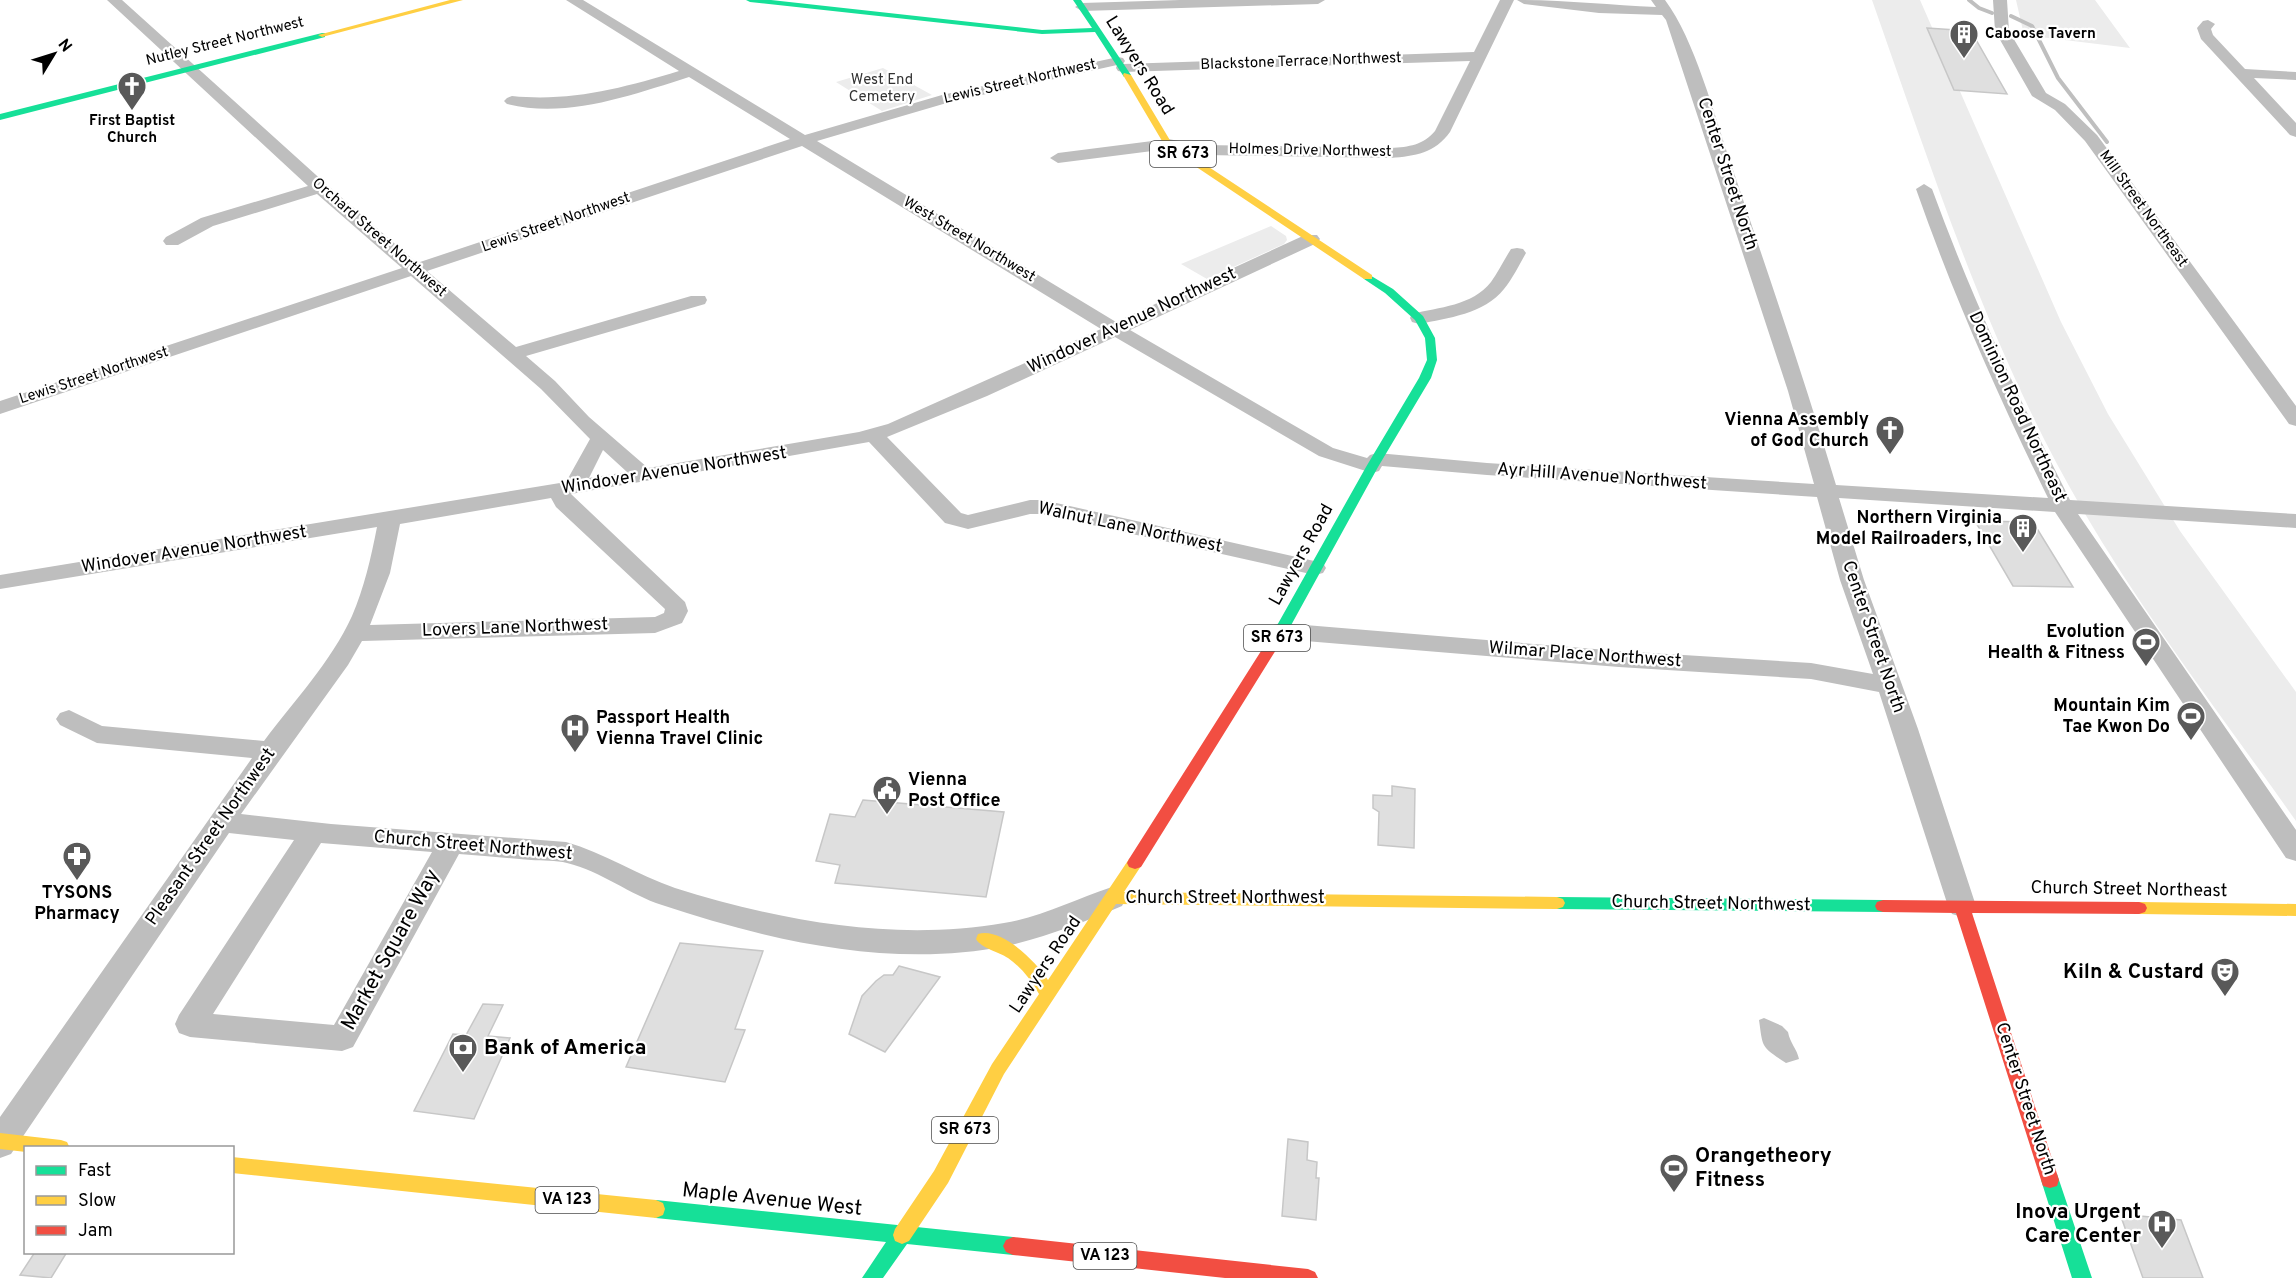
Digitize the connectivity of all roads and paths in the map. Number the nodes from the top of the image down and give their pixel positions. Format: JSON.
{"nodes":[{"id":1,"x":114,"y":0,"type":"edge"},
{"id":2,"x":459,"y":0,"type":"edge"},
{"id":3,"x":573,"y":0,"type":"edge"},
{"id":4,"x":750,"y":0,"type":"edge"},
{"id":5,"x":1318,"y":0,"type":"edge"},
{"id":6,"x":1507,"y":0,"type":"edge"},
{"id":7,"x":1524,"y":0,"type":"edge"},
{"id":8,"x":2000,"y":0,"type":"edge"},
{"id":9,"x":1080,"y":4,"type":"edge"},
{"id":10,"x":1662,"y":6,"type":"edge"},
{"id":11,"x":2208,"y":24,"type":"dead end"},
{"id":12,"x":1095,"y":30,"type":"junction"},
{"id":13,"x":1479,"y":56,"type":"junction"},
{"id":14,"x":1120,"y":64,"type":"junction"},
{"id":15,"x":190,"y":68,"type":"junction"},
{"id":16,"x":690,"y":72,"type":"junction"},
{"id":17,"x":2240,"y":73,"type":"junction"},
{"id":18,"x":2296,"y":76,"type":"edge"},
{"id":19,"x":512,"y":101,"type":"dead end"},
{"id":20,"x":0,"y":117,"type":"edge"},
{"id":21,"x":2296,"y":132,"type":"edge"},
{"id":22,"x":803,"y":140,"type":"junction"},
{"id":23,"x":1168,"y":144,"type":"junction"},
{"id":24,"x":1058,"y":158,"type":"dead end"},
{"id":25,"x":320,"y":188,"type":"junction"},
{"id":26,"x":1924,"y":189,"type":"dead end"},
{"id":27,"x":1311,"y":239,"type":"junction"},
{"id":28,"x":172,"y":241,"type":"dead end"},
{"id":29,"x":1517,"y":253,"type":"dead end"},
{"id":30,"x":416,"y":270,"type":"junction"},
{"id":31,"x":699,"y":300,"type":"dead end"},
{"id":32,"x":1419,"y":318,"type":"junction"},
{"id":33,"x":1114,"y":328,"type":"junction"},
{"id":34,"x":513,"y":354,"type":"junction"},
{"id":35,"x":0,"y":408,"type":"edge"},
{"id":36,"x":2296,"y":420,"type":"edge"},
{"id":37,"x":874,"y":435,"type":"junction"},
{"id":38,"x":601,"y":438,"type":"junction"},
{"id":39,"x":1375,"y":463,"type":"junction"},
{"id":40,"x":644,"y":476,"type":"junction"},
{"id":41,"x":566,"y":489,"type":"junction"},
{"id":42,"x":1827,"y":491,"type":"junction"},
{"id":43,"x":2063,"y":507,"type":"junction"},
{"id":44,"x":390,"y":519,"type":"junction"},
{"id":45,"x":2296,"y":521,"type":"edge"},
{"id":46,"x":1315,"y":568,"type":"junction"},
{"id":47,"x":0,"y":582,"type":"edge"},
{"id":48,"x":1281,"y":631,"type":"junction"},
{"id":49,"x":355,"y":633,"type":"junction"},
{"id":50,"x":1888,"y":685,"type":"junction"},
{"id":51,"x":69,"y":720,"type":"dead end"},
{"id":52,"x":271,"y":751,"type":"junction"},
{"id":53,"x":223,"y":822,"type":"junction"},
{"id":54,"x":314,"y":832,"type":"junction"},
{"id":55,"x":451,"y":843,"type":"junction"},
{"id":56,"x":2296,"y":851,"type":"edge"},
{"id":57,"x":1112,"y":898,"type":"junction"},
{"id":58,"x":1962,"y":906,"type":"junction"},
{"id":59,"x":2296,"y":909,"type":"edge"},
{"id":60,"x":984,"y":939,"type":"junction"},
{"id":61,"x":1048,"y":994,"type":"junction"},
{"id":62,"x":1,"y":1142,"type":"edge"},
{"id":63,"x":41,"y":1146,"type":"edge"},
{"id":64,"x":234,"y":1165,"type":"edge"},
{"id":65,"x":902,"y":1235,"type":"junction"},
{"id":66,"x":872,"y":1278,"type":"edge"},
{"id":67,"x":1308,"y":1278,"type":"edge"},
{"id":68,"x":2082,"y":1278,"type":"edge"}],
"edges":[{"from":1,"to":15,"type":"street","name":"Orchard Street Northwest"},
{"from":2,"to":15,"type":"main road","name":"Nutley Street Northwest"},
{"from":3,"to":16,"type":"street","name":"West Street Northwest"},
{"from":4,"to":12,"type":"main road"},
{"from":5,"to":9,"type":"street"},
{"from":6,"to":13,"type":"street","name":"Holmes Drive Northwest"},
{"from":7,"to":10,"type":"street"},
{"from":8,"to":36,"type":"street","name":"Mill Street Northeast"},
{"from":9,"to":12,"type":"main road","name":"Lawyers Road","number":"SR 673"},
{"from":10,"to":42,"type":"street","name":"Center Street North"},
{"from":11,"to":17,"type":"street"},
{"from":12,"to":14,"type":"main road","name":"Lawyers Road","number":"SR 673"},
{"from":13,"to":14,"type":"street","name":"Blackstone Terrace Northwest"},
{"from":13,"to":23,"type":"street","name":"Holmes Drive Northwest"},
{"from":14,"to":22,"type":"street","name":"Lewis Street Northwest"},
{"from":14,"to":23,"type":"main road","name":"Lawyers Road","number":"SR 673"},
{"from":15,"to":20,"type":"main road","name":"Nutley Street Northwest"},
{"from":15,"to":25,"type":"street","name":"Orchard Street Northwest"},
{"from":16,"to":19,"type":"street"},
{"from":16,"to":22,"type":"street","name":"West Street Northwest"},
{"from":17,"to":18,"type":"street"},
{"from":17,"to":21,"type":"street"},
{"from":22,"to":30,"type":"street","name":"Lewis Street Northwest"},
{"from":22,"to":33,"type":"street","name":"West Street Northwest"},
{"from":23,"to":24,"type":"street","name":"Holmes Drive Northwest"},
{"from":23,"to":27,"type":"main road","name":"Lawyers Road","number":"SR 673"},
{"from":25,"to":28,"type":"street"},
{"from":25,"to":30,"type":"street","name":"Orchard Street Northwest"},
{"from":26,"to":43,"type":"street","name":"Dominion Road Northeast"},
{"from":27,"to":32,"type":"main road","name":"Lawyers Road","number":"SR 673"},
{"from":27,"to":33,"type":"street","name":"Windover Avenue Northwest"},
{"from":29,"to":32,"type":"street"},
{"from":30,"to":34,"type":"street","name":"Orchard Street Northwest"},
{"from":30,"to":35,"type":"street","name":"Lewis Street Northwest"},
{"from":31,"to":34,"type":"street"},
{"from":32,"to":39,"type":"main road","name":"Lawyers Road","number":"SR 673"},
{"from":33,"to":37,"type":"street","name":"Windover Avenue Northwest"},
{"from":33,"to":39,"type":"street","name":"West Street Northwest"},
{"from":34,"to":38,"type":"street","name":"Orchard Street Northwest"},
{"from":37,"to":40,"type":"street","name":"Windover Avenue Northwest"},
{"from":37,"to":46,"type":"street","name":"Walnut Lane Northwest"},
{"from":38,"to":40,"type":"street","name":"Orchard Street Northwest"},
{"from":38,"to":41,"type":"street"},
{"from":39,"to":42,"type":"street","name":"Ayr Hill Avenue Northwest"},
{"from":39,"to":46,"type":"main road","name":"Lawyers Road","number":"SR 673"},
{"from":40,"to":41,"type":"street","name":"Windover Avenue Northwest"},
{"from":41,"to":44,"type":"street","name":"Windover Avenue Northwest"},
{"from":41,"to":49,"type":"street","name":"Lovers Lane Northwest"},
{"from":42,"to":43,"type":"street","name":"Ayr Hill Avenue Northwest"},
{"from":42,"to":50,"type":"street","name":"Center Street North"},
{"from":43,"to":45,"type":"street","name":"Ayr Hill Avenue Northwest"},
{"from":43,"to":56,"type":"street","name":"Dominion Road Northeast"},
{"from":44,"to":47,"type":"street","name":"Windover Avenue Northwest"},
{"from":44,"to":49,"type":"street","name":"Pleasant Street Northwest"},
{"from":46,"to":48,"type":"main road","name":"Lawyers Road","number":"SR 673"},
{"from":48,"to":50,"type":"street","name":"Wilmar Place Northwest"},
{"from":48,"to":57,"type":"main road","name":"Lawyers Road","number":"SR 673"},
{"from":49,"to":52,"type":"street","name":"Pleasant Street Northwest"},
{"from":50,"to":58,"type":"street","name":"Center Street North"},
{"from":51,"to":52,"type":"street"},
{"from":52,"to":53,"type":"street","name":"Pleasant Street Northwest"},
{"from":53,"to":54,"type":"street","name":"Church Street Northwest"},
{"from":53,"to":62,"type":"street","name":"Pleasant Street Northwest"},
{"from":54,"to":55,"type":"street","name":"Church Street Northwest"},
{"from":54,"to":55,"type":"street","name":"Market Square Way"},
{"from":55,"to":60,"type":"street","name":"Church Street Northwest"},
{"from":57,"to":58,"type":"main road","name":"Church Street Northwest"},
{"from":57,"to":60,"type":"street","name":"Church Street Northwest"},
{"from":57,"to":61,"type":"main road","name":"Lawyers Road","number":"SR 673"},
{"from":58,"to":59,"type":"main road","name":"Church Street Northeast"},
{"from":58,"to":68,"type":"main road","name":"Center Street North"},
{"from":60,"to":61,"type":"main road"},
{"from":61,"to":65,"type":"main road","name":"Lawyers Road","number":"SR 673"},
{"from":62,"to":63,"type":"main road"},
{"from":64,"to":65,"type":"main road","name":"Maple Avenue West","number":"VA 123"},
{"from":65,"to":66,"type":"main road","name":"Lawyers Road"},
{"from":65,"to":67,"type":"main road","name":"Maple Avenue West","number":"VA 123"}]}
